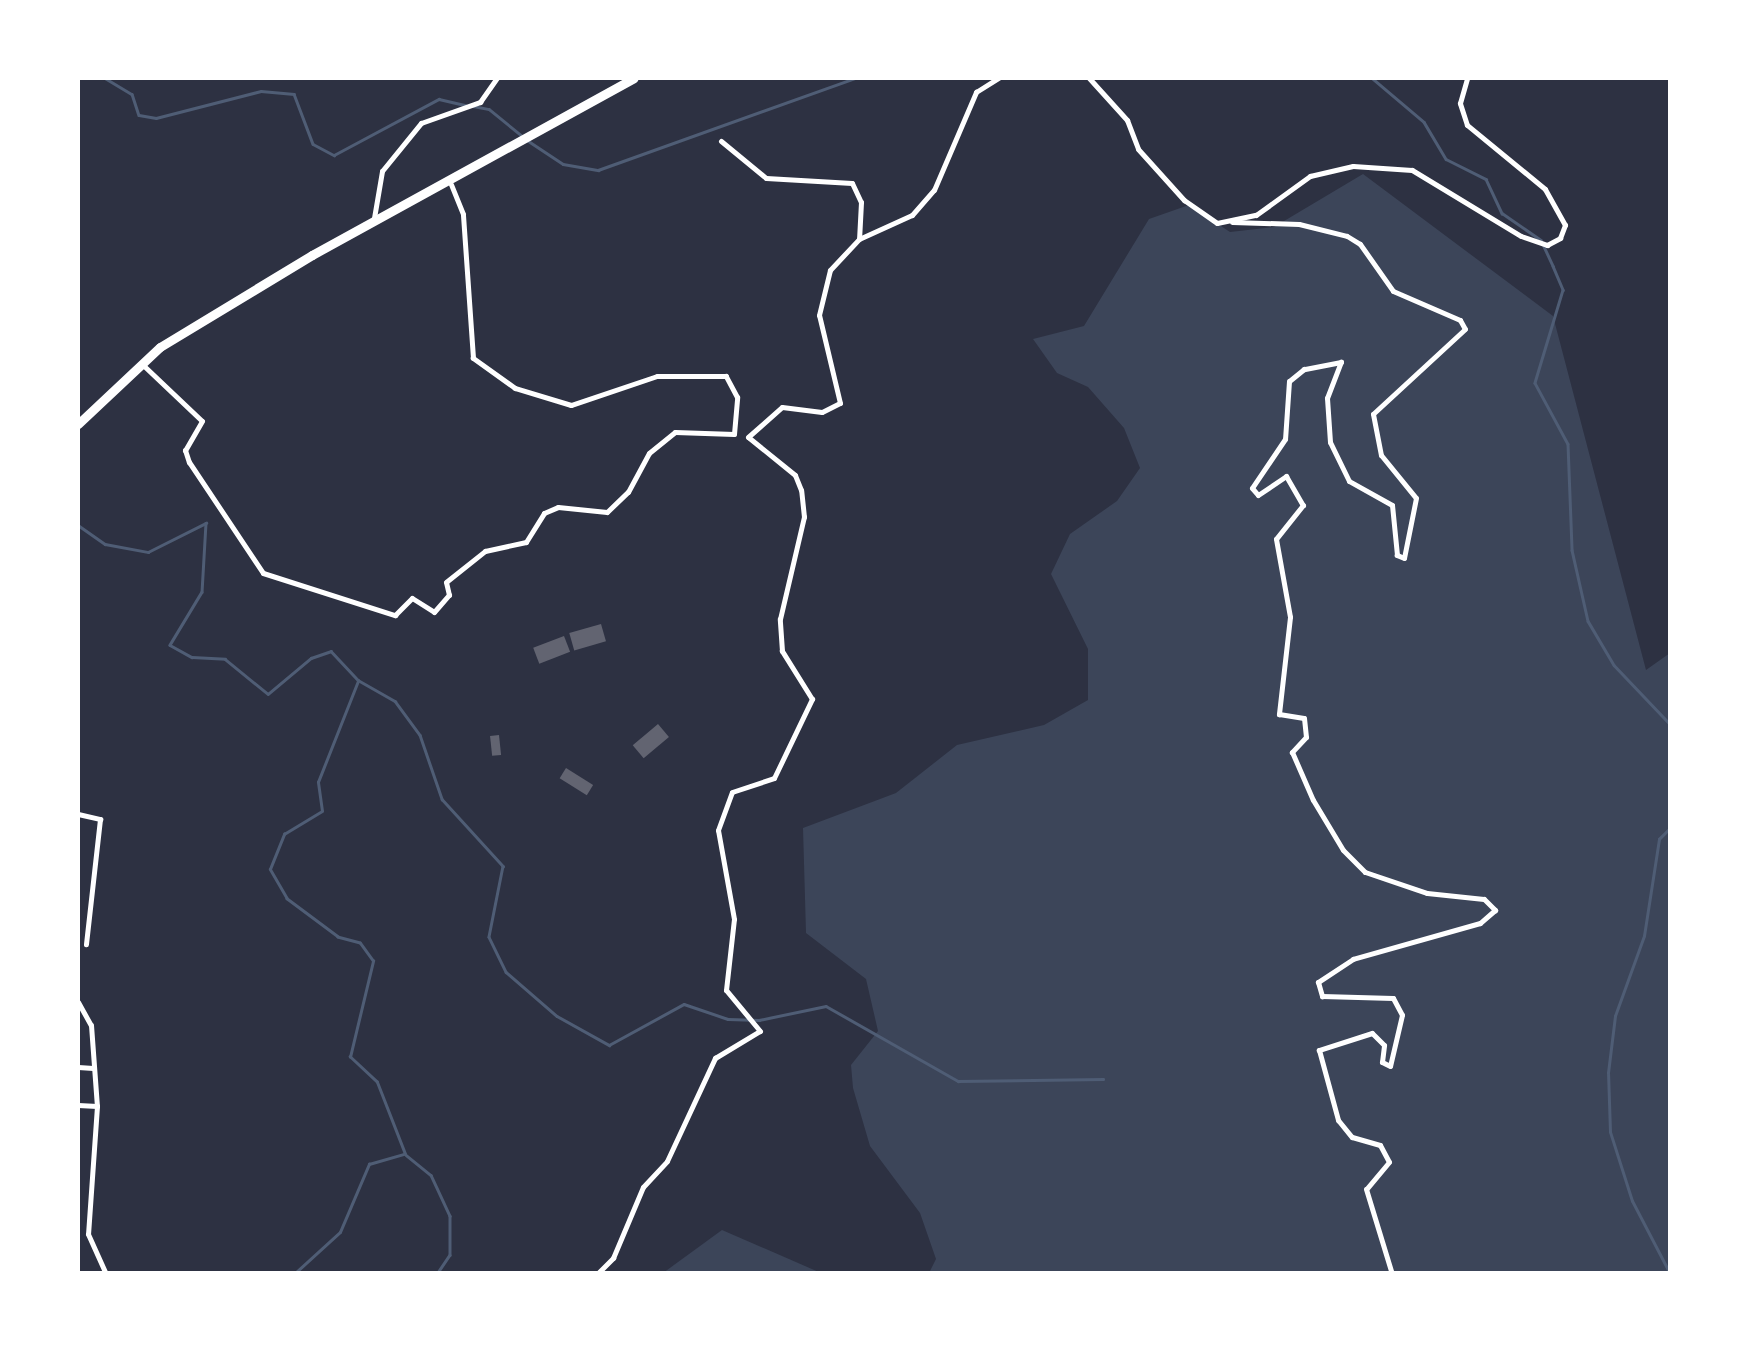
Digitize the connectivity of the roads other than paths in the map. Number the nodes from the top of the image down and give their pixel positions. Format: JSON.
{"nodes":[{"id":1,"x":497,"y":78,"type":"edge"},
{"id":2,"x":634,"y":78,"type":"edge"},
{"id":3,"x":998,"y":78,"type":"edge"},
{"id":4,"x":1089,"y":78,"type":"edge"},
{"id":5,"x":1467,"y":78,"type":"edge"},
{"id":6,"x":721,"y":141,"type":"dead end"},
{"id":7,"x":451,"y":184,"type":"junction"},
{"id":8,"x":1232,"y":222,"type":"junction"},
{"id":9,"x":373,"y":223,"type":"junction"},
{"id":10,"x":859,"y":239,"type":"junction"},
{"id":11,"x":141,"y":364,"type":"junction"},
{"id":12,"x":78,"y":424,"type":"edge"},
{"id":13,"x":734,"y":434,"type":"junction"},
{"id":14,"x":748,"y":437,"type":"junction"},
{"id":15,"x":78,"y":814,"type":"edge"},
{"id":16,"x":86,"y":944,"type":"dead end"},
{"id":17,"x":78,"y":1002,"type":"edge"},
{"id":18,"x":78,"y":1067,"type":"edge"},
{"id":19,"x":93,"y":1068,"type":"junction"},
{"id":20,"x":78,"y":1105,"type":"edge"},
{"id":21,"x":96,"y":1106,"type":"junction"},
{"id":22,"x":106,"y":1274,"type":"edge"},
{"id":23,"x":597,"y":1274,"type":"edge"},
{"id":24,"x":1392,"y":1274,"type":"edge"}],
"edges":[{"from":1,"to":9,"type":"street"},
{"from":2,"to":7,"type":"highway"},
{"from":3,"to":10,"type":"street"},
{"from":4,"to":8,"type":"street"},
{"from":5,"to":8,"type":"street"},
{"from":6,"to":10,"type":"street"},
{"from":7,"to":9,"type":"highway"},
{"from":7,"to":13,"type":"street"},
{"from":8,"to":24,"type":"street"},
{"from":9,"to":11,"type":"highway"},
{"from":10,"to":14,"type":"street"},
{"from":11,"to":12,"type":"highway"},
{"from":11,"to":13,"type":"street"},
{"from":13,"to":14,"type":"street"},
{"from":14,"to":23,"type":"street"},
{"from":15,"to":16,"type":"street"},
{"from":17,"to":19,"type":"street"},
{"from":18,"to":19,"type":"street"},
{"from":19,"to":21,"type":"street"},
{"from":20,"to":21,"type":"street"},
{"from":21,"to":22,"type":"street"}]}
